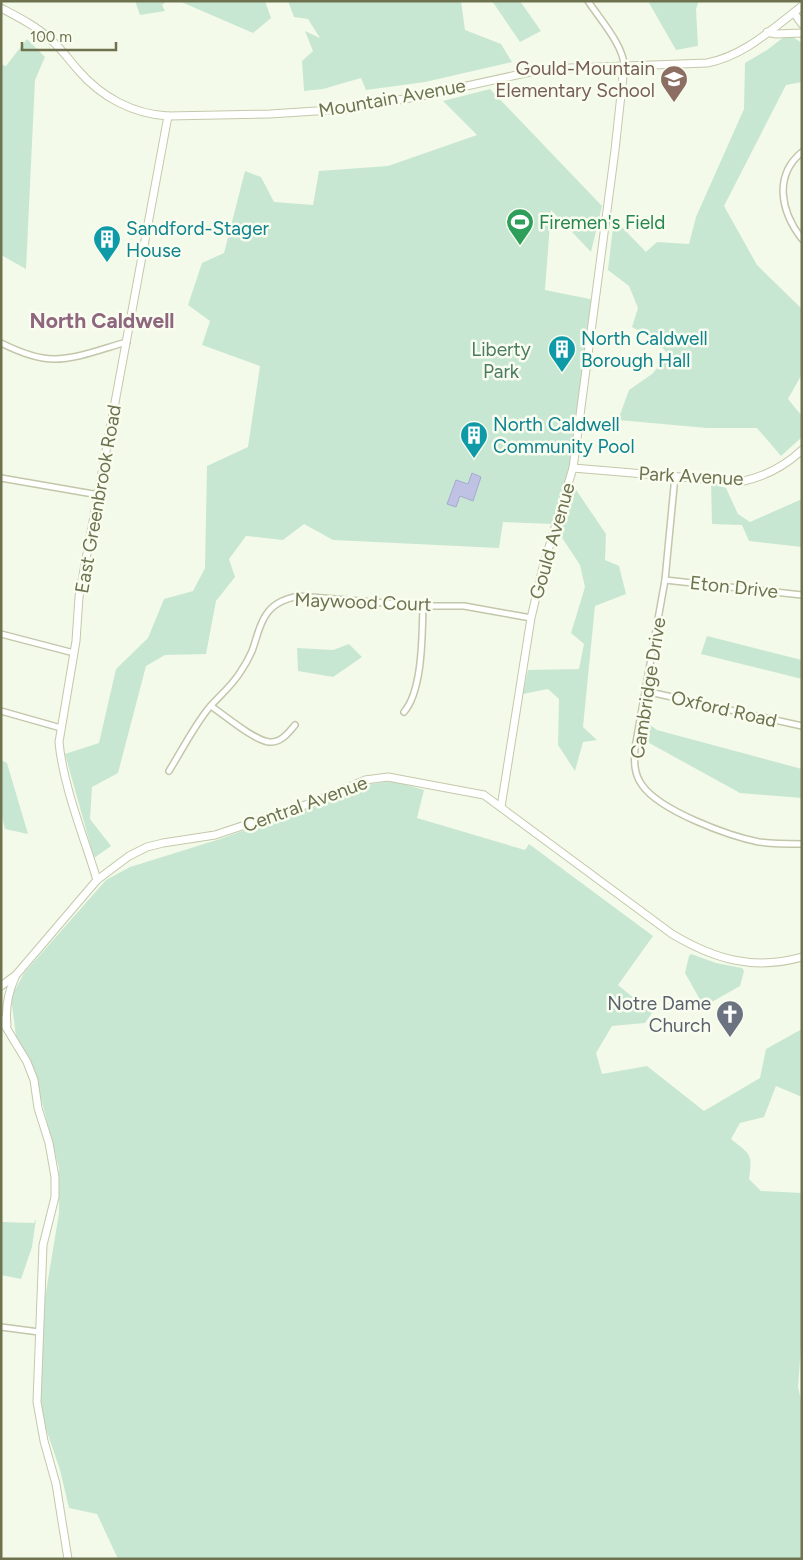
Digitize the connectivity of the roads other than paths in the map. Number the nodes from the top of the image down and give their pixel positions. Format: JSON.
{"nodes":[{"id":1,"x":588,"y":1,"type":"edge"},
{"id":2,"x":802,"y":6,"type":"edge"},
{"id":3,"x":1,"y":8,"type":"edge"},
{"id":4,"x":794,"y":13,"type":"junction"},
{"id":5,"x":802,"y":24,"type":"edge"},
{"id":6,"x":767,"y":32,"type":"junction"},
{"id":7,"x":802,"y":33,"type":"edge"},
{"id":8,"x":624,"y":67,"type":"junction"},
{"id":9,"x":168,"y":116,"type":"junction"},
{"id":10,"x":802,"y":152,"type":"edge"},
{"id":11,"x":802,"y":239,"type":"edge"},
{"id":12,"x":127,"y":342,"type":"junction"},
{"id":13,"x":1,"y":344,"type":"edge"},
{"id":14,"x":802,"y":450,"type":"edge"},
{"id":15,"x":573,"y":468,"type":"junction"},
{"id":16,"x":676,"y":476,"type":"junction"},
{"id":17,"x":1,"y":478,"type":"edge"},
{"id":18,"x":99,"y":495,"type":"junction"},
{"id":19,"x":665,"y":580,"type":"junction"},
{"id":20,"x":802,"y":595,"type":"edge"},
{"id":21,"x":423,"y":606,"type":"junction"},
{"id":22,"x":531,"y":618,"type":"junction"},
{"id":23,"x":1,"y":634,"type":"edge"},
{"id":24,"x":74,"y":653,"type":"junction"},
{"id":25,"x":645,"y":691,"type":"junction"},
{"id":26,"x":211,"y":706,"type":"junction"},
{"id":27,"x":1,"y":711,"type":"edge"},
{"id":28,"x":404,"y":712,"type":"dead end"},
{"id":29,"x":295,"y":725,"type":"dead end"},
{"id":30,"x":802,"y":726,"type":"edge"},
{"id":31,"x":61,"y":728,"type":"junction"},
{"id":32,"x":169,"y":771,"type":"dead end"},
{"id":33,"x":501,"y":807,"type":"junction"},
{"id":34,"x":802,"y":844,"type":"edge"},
{"id":35,"x":97,"y":880,"type":"junction"},
{"id":36,"x":802,"y":957,"type":"edge"},
{"id":37,"x":16,"y":975,"type":"junction"},
{"id":38,"x":1,"y":986,"type":"edge"},
{"id":39,"x":1,"y":1019,"type":"edge"},
{"id":40,"x":8,"y":1030,"type":"junction"},
{"id":41,"x":1,"y":1327,"type":"edge"},
{"id":42,"x":39,"y":1332,"type":"junction"},
{"id":43,"x":68,"y":1559,"type":"edge"}],
"edges":[{"from":1,"to":8,"type":"street"},
{"from":2,"to":4,"type":"street","name":"Mountain Avenue"},
{"from":3,"to":9,"type":"street","name":"Mountain Avenue"},
{"from":4,"to":5,"type":"street"},
{"from":4,"to":6,"type":"street","name":"Mountain Avenue"},
{"from":6,"to":7,"type":"street"},
{"from":6,"to":8,"type":"street","name":"Mountain Avenue"},
{"from":8,"to":9,"type":"street","name":"Mountain Avenue"},
{"from":8,"to":15,"type":"street","name":"Gould Avenue"},
{"from":9,"to":12,"type":"street","name":"East Greenbrook Road"},
{"from":10,"to":11,"type":"street"},
{"from":12,"to":13,"type":"street"},
{"from":12,"to":18,"type":"street","name":"East Greenbrook Road"},
{"from":14,"to":16,"type":"street","name":"Park Avenue"},
{"from":15,"to":16,"type":"street","name":"Park Avenue"},
{"from":15,"to":22,"type":"street","name":"Gould Avenue"},
{"from":16,"to":19,"type":"street","name":"Cambridge Drive"},
{"from":17,"to":18,"type":"street"},
{"from":18,"to":24,"type":"street","name":"East Greenbrook Road"},
{"from":19,"to":20,"type":"street","name":"Eton Drive"},
{"from":19,"to":25,"type":"street","name":"Cambridge Drive"},
{"from":21,"to":22,"type":"street","name":"Maywood Court"},
{"from":21,"to":26,"type":"street","name":"Maywood Court"},
{"from":21,"to":28,"type":"street"},
{"from":22,"to":33,"type":"street","name":"Gould Avenue"},
{"from":23,"to":24,"type":"street"},
{"from":24,"to":31,"type":"street","name":"East Greenbrook Road"},
{"from":25,"to":30,"type":"street","name":"Oxford Road"},
{"from":25,"to":34,"type":"street","name":"Cambridge Drive"},
{"from":26,"to":29,"type":"street"},
{"from":26,"to":32,"type":"street","name":"Maywood Court"},
{"from":27,"to":31,"type":"street"},
{"from":31,"to":35,"type":"street","name":"East Greenbrook Road"},
{"from":33,"to":35,"type":"street","name":"Central Avenue"},
{"from":33,"to":36,"type":"street","name":"Central Avenue"},
{"from":35,"to":37,"type":"street","name":"Central Avenue"},
{"from":37,"to":38,"type":"street"},
{"from":37,"to":40,"type":"street"},
{"from":39,"to":40,"type":"street"},
{"from":40,"to":42,"type":"street"},
{"from":41,"to":42,"type":"street"},
{"from":42,"to":43,"type":"street"}]}
